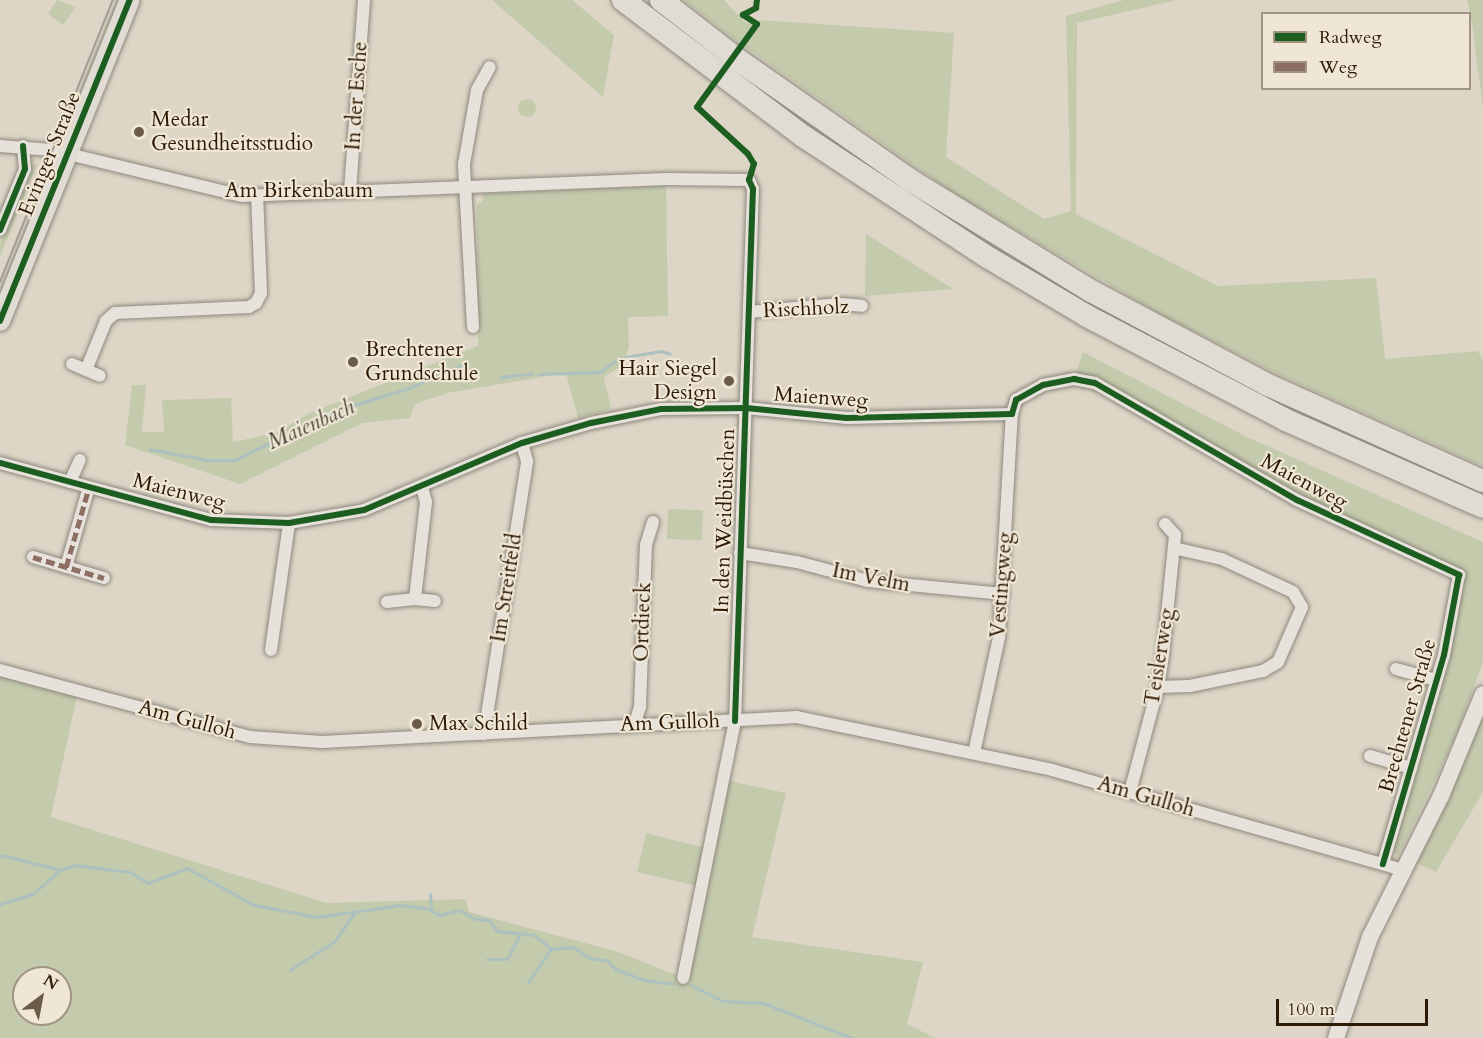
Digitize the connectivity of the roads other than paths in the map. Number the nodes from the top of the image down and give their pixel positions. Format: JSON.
{"nodes":[{"id":1,"x":130,"y":0,"type":"edge"},
{"id":2,"x":364,"y":0,"type":"edge"},
{"id":3,"x":623,"y":0,"type":"edge"},
{"id":4,"x":661,"y":0,"type":"edge"},
{"id":5,"x":490,"y":67,"type":"dead end"},
{"id":6,"x":0,"y":146,"type":"edge"},
{"id":7,"x":23,"y":146,"type":"junction"},
{"id":8,"x":67,"y":155,"type":"junction"},
{"id":9,"x":749,"y":180,"type":"joint"},
{"id":10,"x":464,"y":187,"type":"junction"},
{"id":11,"x":350,"y":191,"type":"junction"},
{"id":12,"x":257,"y":195,"type":"junction"},
{"id":13,"x":0,"y":230,"type":"edge"},
{"id":14,"x":862,"y":306,"type":"dead end"},
{"id":15,"x":749,"y":312,"type":"junction"},
{"id":16,"x":0,"y":321,"type":"edge"},
{"id":17,"x":473,"y":327,"type":"dead end"},
{"id":18,"x":72,"y":364,"type":"dead end"},
{"id":19,"x":86,"y":370,"type":"junction"},
{"id":20,"x":100,"y":376,"type":"dead end"},
{"id":21,"x":746,"y":408,"type":"junction"},
{"id":22,"x":1012,"y":414,"type":"junction"},
{"id":23,"x":522,"y":443,"type":"junction"},
{"id":24,"x":80,"y":460,"type":"dead end"},
{"id":25,"x":0,"y":463,"type":"edge"},
{"id":26,"x":1483,"y":481,"type":"edge"},
{"id":27,"x":70,"y":482,"type":"junction"},
{"id":28,"x":89,"y":487,"type":"junction"},
{"id":29,"x":422,"y":487,"type":"junction"},
{"id":30,"x":1483,"y":507,"type":"edge"},
{"id":31,"x":653,"y":522,"type":"dead end"},
{"id":32,"x":289,"y":523,"type":"junction"},
{"id":33,"x":1165,"y":524,"type":"dead end"},
{"id":34,"x":1174,"y":548,"type":"junction"},
{"id":35,"x":740,"y":553,"type":"junction"},
{"id":36,"x":33,"y":557,"type":"dead end"},
{"id":37,"x":66,"y":567,"type":"junction"},
{"id":38,"x":1459,"y":575,"type":"joint"},
{"id":39,"x":104,"y":578,"type":"dead end"},
{"id":40,"x":1003,"y":594,"type":"junction"},
{"id":41,"x":415,"y":599,"type":"junction"},
{"id":42,"x":435,"y":601,"type":"dead end"},
{"id":43,"x":387,"y":602,"type":"dead end"},
{"id":44,"x":271,"y":650,"type":"dead end"},
{"id":45,"x":1396,"y":669,"type":"dead end"},
{"id":46,"x":0,"y":670,"type":"edge"},
{"id":47,"x":1436,"y":681,"type":"junction"},
{"id":48,"x":1158,"y":687,"type":"junction"},
{"id":49,"x":1483,"y":694,"type":"edge"},
{"id":50,"x":735,"y":721,"type":"junction"},
{"id":51,"x":635,"y":723,"type":"junction"},
{"id":52,"x":484,"y":734,"type":"junction"},
{"id":53,"x":974,"y":753,"type":"junction"},
{"id":54,"x":1370,"y":756,"type":"dead end"},
{"id":55,"x":1411,"y":768,"type":"junction"},
{"id":56,"x":1130,"y":792,"type":"junction"},
{"id":57,"x":1383,"y":864,"type":"junction"},
{"id":58,"x":1402,"y":870,"type":"junction"},
{"id":59,"x":683,"y":978,"type":"dead end"},
{"id":60,"x":1336,"y":1038,"type":"edge"}],
"edges":[{"from":1,"to":8,"type":"main road","name":"Evinger Straße"},
{"from":2,"to":11,"type":"street","name":"In der Esche"},
{"from":3,"to":30,"type":"highway"},
{"from":4,"to":26,"type":"highway"},
{"from":5,"to":10,"type":"street"},
{"from":6,"to":7,"type":"street","name":"Am Birkenbaum"},
{"from":7,"to":8,"type":"street","name":"Am Birkenbaum"},
{"from":7,"to":13,"type":"street","name":"Evinger Straße"},
{"from":8,"to":12,"type":"street","name":"Am Birkenbaum"},
{"from":8,"to":16,"type":"main road","name":"Evinger Straße"},
{"from":9,"to":10,"type":"street","name":"Am Birkenbaum"},
{"from":9,"to":15,"type":"street","name":"In den Weidbüschen"},
{"from":10,"to":11,"type":"street","name":"Am Birkenbaum"},
{"from":10,"to":17,"type":"street"},
{"from":11,"to":12,"type":"street","name":"Am Birkenbaum"},
{"from":12,"to":19,"type":"street"},
{"from":14,"to":15,"type":"street","name":"Rischholz"},
{"from":15,"to":21,"type":"street","name":"In den Weidbüschen"},
{"from":18,"to":19,"type":"street"},
{"from":19,"to":20,"type":"street"},
{"from":21,"to":22,"type":"street","name":"Maienweg"},
{"from":21,"to":23,"type":"street","name":"Maienweg"},
{"from":21,"to":35,"type":"street","name":"In den Weidbüschen"},
{"from":22,"to":38,"type":"street","name":"Maienweg"},
{"from":22,"to":40,"type":"street","name":"Vestingweg"},
{"from":23,"to":29,"type":"street","name":"Maienweg"},
{"from":23,"to":52,"type":"street","name":"Im Streitfeld"},
{"from":24,"to":27,"type":"street"},
{"from":25,"to":27,"type":"street","name":"Maienweg"},
{"from":27,"to":28,"type":"street","name":"Maienweg"},
{"from":28,"to":32,"type":"street","name":"Maienweg"},
{"from":28,"to":37,"type":"street"},
{"from":29,"to":32,"type":"street","name":"Maienweg"},
{"from":29,"to":41,"type":"street"},
{"from":31,"to":51,"type":"street","name":"Ortdieck"},
{"from":32,"to":44,"type":"street"},
{"from":33,"to":34,"type":"street","name":"Teislerweg"},
{"from":34,"to":48,"type":"street","name":"Teislerweg"},
{"from":34,"to":48,"type":"street"},
{"from":35,"to":40,"type":"street","name":"Im Velm"},
{"from":35,"to":50,"type":"street","name":"In den Weidbüschen"},
{"from":36,"to":37,"type":"street"},
{"from":37,"to":39,"type":"street"},
{"from":38,"to":47,"type":"street","name":"Brechtener Straße"},
{"from":40,"to":53,"type":"street","name":"Vestingweg"},
{"from":41,"to":42,"type":"street"},
{"from":41,"to":43,"type":"street"},
{"from":45,"to":47,"type":"street","name":"Brechtener Straße"},
{"from":46,"to":52,"type":"street","name":"Am Gulloh"},
{"from":47,"to":55,"type":"street","name":"Brechtener Straße"},
{"from":48,"to":56,"type":"street","name":"Teislerweg"},
{"from":49,"to":58,"type":"street"},
{"from":50,"to":51,"type":"street","name":"Am Gulloh"},
{"from":50,"to":53,"type":"street","name":"Am Gulloh"},
{"from":50,"to":59,"type":"street","name":"In den Weidbüschen"},
{"from":51,"to":52,"type":"street","name":"Am Gulloh"},
{"from":53,"to":56,"type":"street","name":"Am Gulloh"},
{"from":54,"to":55,"type":"street","name":"Brechtener Straße"},
{"from":55,"to":57,"type":"street","name":"Brechtener Straße"},
{"from":56,"to":57,"type":"street","name":"Am Gulloh"},
{"from":57,"to":58,"type":"street","name":"Am Gulloh"},
{"from":58,"to":60,"type":"street"}]}
